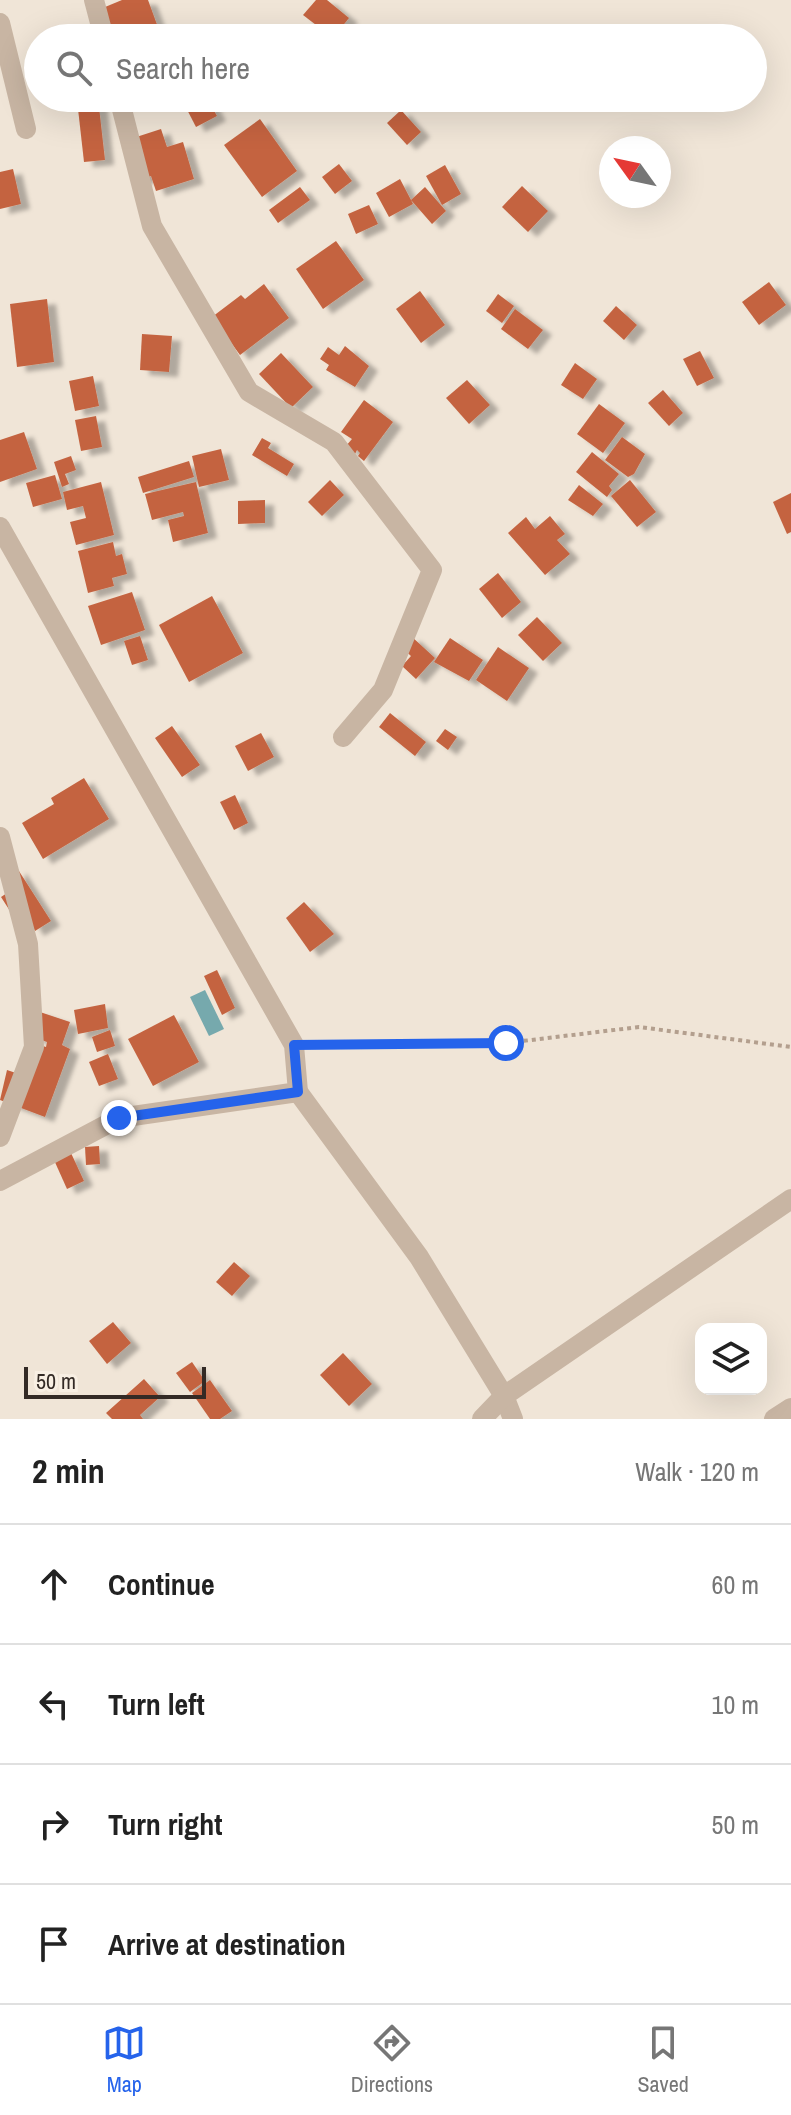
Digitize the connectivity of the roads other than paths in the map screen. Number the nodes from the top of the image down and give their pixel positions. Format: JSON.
{"nodes":[{"id":1,"x":94,"y":0,"type":"edge"},
{"id":2,"x":0,"y":23,"type":"edge"},
{"id":3,"x":100,"y":24,"type":"edge"},
{"id":4,"x":123,"y":112,"type":"edge"},
{"id":5,"x":26,"y":129,"type":"dead end"},
{"id":6,"x":0,"y":527,"type":"edge"},
{"id":7,"x":343,"y":737,"type":"dead end"},
{"id":8,"x":0,"y":837,"type":"edge"},
{"id":9,"x":298,"y":1092,"type":"junction"},
{"id":10,"x":0,"y":1137,"type":"edge"},
{"id":11,"x":0,"y":1181,"type":"edge"},
{"id":12,"x":791,"y":1199,"type":"edge"},
{"id":13,"x":504,"y":1396,"type":"junction"},
{"id":14,"x":791,"y":1408,"type":"edge"},
{"id":15,"x":482,"y":1419,"type":"edge"},
{"id":16,"x":513,"y":1419,"type":"edge"},
{"id":17,"x":774,"y":1419,"type":"edge"}],
"edges":[{"from":1,"to":3,"type":"street"},
{"from":2,"to":5,"type":"street"},
{"from":4,"to":7,"type":"street"},
{"from":6,"to":9,"type":"street"},
{"from":8,"to":10,"type":"street"},
{"from":9,"to":11,"type":"street"},
{"from":9,"to":13,"type":"street"},
{"from":12,"to":13,"type":"street"},
{"from":13,"to":15,"type":"street"},
{"from":13,"to":16,"type":"street"},
{"from":14,"to":17,"type":"street"}]}
